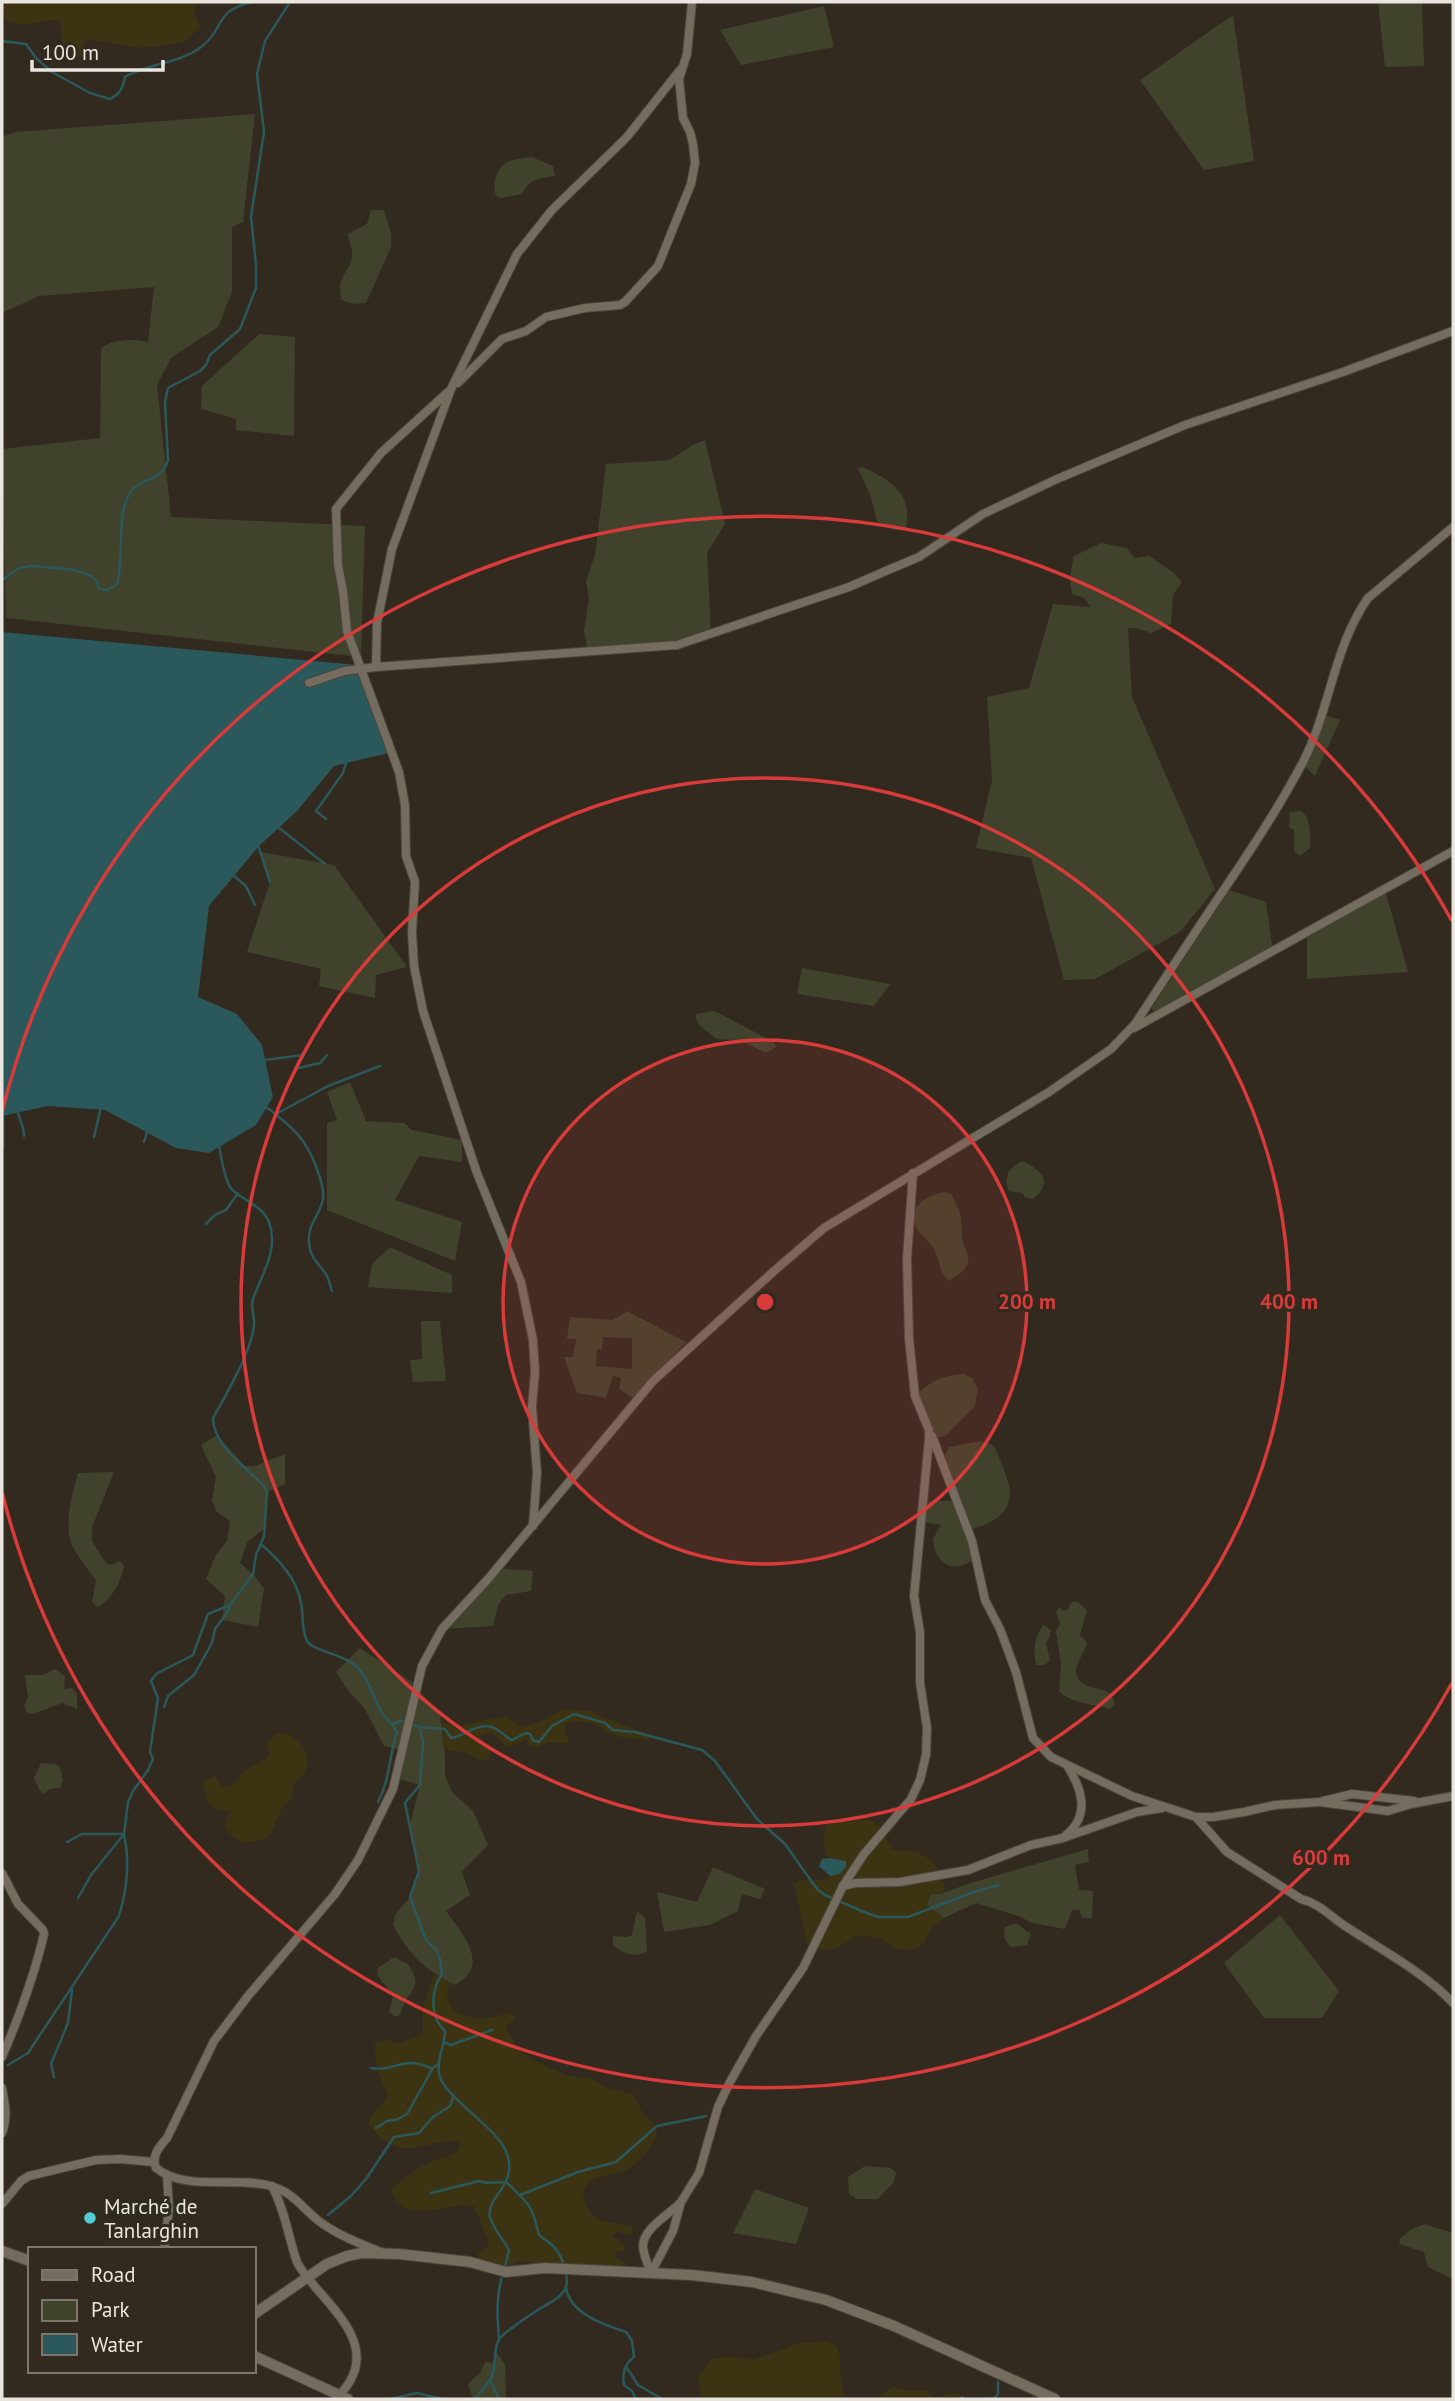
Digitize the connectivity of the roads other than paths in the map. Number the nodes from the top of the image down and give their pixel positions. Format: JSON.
{"nodes":[{"id":1,"x":692,"y":2,"type":"edge"},
{"id":2,"x":680,"y":70,"type":"junction"},
{"id":3,"x":1453,"y":331,"type":"edge"},
{"id":4,"x":452,"y":389,"type":"junction"},
{"id":5,"x":1453,"y":527,"type":"edge"},
{"id":6,"x":376,"y":667,"type":"junction"},
{"id":7,"x":361,"y":669,"type":"junction"},
{"id":8,"x":309,"y":683,"type":"dead end"},
{"id":9,"x":1453,"y":852,"type":"edge"},
{"id":10,"x":1128,"y":1032,"type":"junction"},
{"id":11,"x":913,"y":1173,"type":"junction"},
{"id":12,"x":929,"y":1430,"type":"junction"},
{"id":13,"x":533,"y":1526,"type":"junction"},
{"id":14,"x":1066,"y":1765,"type":"junction"},
{"id":15,"x":1453,"y":1796,"type":"edge"},
{"id":16,"x":1320,"y":1802,"type":"junction"},
{"id":17,"x":1421,"y":1802,"type":"junction"},
{"id":18,"x":1165,"y":1808,"type":"junction"},
{"id":19,"x":1196,"y":1817,"type":"junction"},
{"id":20,"x":1063,"y":1838,"type":"junction"},
{"id":21,"x":2,"y":1873,"type":"edge"},
{"id":22,"x":843,"y":1886,"type":"junction"},
{"id":23,"x":1453,"y":2003,"type":"edge"},
{"id":24,"x":2,"y":2057,"type":"edge"},
{"id":25,"x":2,"y":2088,"type":"edge"},
{"id":26,"x":2,"y":2133,"type":"edge"},
{"id":27,"x":153,"y":2162,"type":"junction"},
{"id":28,"x":167,"y":2175,"type":"junction"},
{"id":29,"x":272,"y":2186,"type":"junction"},
{"id":30,"x":681,"y":2202,"type":"junction"},
{"id":31,"x":2,"y":2204,"type":"edge"},
{"id":32,"x":164,"y":2247,"type":"edge"},
{"id":33,"x":2,"y":2251,"type":"edge"},
{"id":34,"x":386,"y":2254,"type":"junction"},
{"id":35,"x":28,"y":2260,"type":"edge"},
{"id":36,"x":651,"y":2273,"type":"junction"},
{"id":37,"x":307,"y":2277,"type":"junction"},
{"id":38,"x":256,"y":2313,"type":"edge"},
{"id":39,"x":256,"y":2357,"type":"edge"},
{"id":40,"x":342,"y":2398,"type":"edge"},
{"id":41,"x":1055,"y":2399,"type":"edge"}],
"edges":[{"from":1,"to":2,"type":"street"},
{"from":2,"to":4,"type":"street"},
{"from":2,"to":4,"type":"street"},
{"from":3,"to":6,"type":"street"},
{"from":4,"to":6,"type":"street"},
{"from":4,"to":7,"type":"street"},
{"from":5,"to":10,"type":"street"},
{"from":6,"to":7,"type":"street"},
{"from":7,"to":8,"type":"street"},
{"from":7,"to":13,"type":"street"},
{"from":9,"to":10,"type":"street"},
{"from":10,"to":11,"type":"street"},
{"from":11,"to":12,"type":"street"},
{"from":11,"to":13,"type":"street"},
{"from":12,"to":14,"type":"street"},
{"from":12,"to":22,"type":"street"},
{"from":13,"to":27,"type":"street"},
{"from":14,"to":18,"type":"street"},
{"from":14,"to":20,"type":"street"},
{"from":15,"to":17,"type":"street"},
{"from":16,"to":17,"type":"street"},
{"from":16,"to":17,"type":"street"},
{"from":16,"to":19,"type":"street"},
{"from":18,"to":19,"type":"street"},
{"from":18,"to":20,"type":"street"},
{"from":19,"to":23,"type":"street"},
{"from":20,"to":22,"type":"street"},
{"from":21,"to":24,"type":"street"},
{"from":22,"to":30,"type":"street"},
{"from":25,"to":26,"type":"street"},
{"from":27,"to":28,"type":"street"},
{"from":27,"to":31,"type":"street"},
{"from":28,"to":29,"type":"street"},
{"from":28,"to":32,"type":"street"},
{"from":29,"to":34,"type":"street"},
{"from":29,"to":37,"type":"street"},
{"from":30,"to":36,"type":"street"},
{"from":30,"to":36,"type":"street"},
{"from":33,"to":35,"type":"street"},
{"from":34,"to":36,"type":"street"},
{"from":34,"to":37,"type":"street"},
{"from":36,"to":41,"type":"street"},
{"from":37,"to":38,"type":"street"},
{"from":37,"to":40,"type":"street"},
{"from":39,"to":40,"type":"street"}]}
